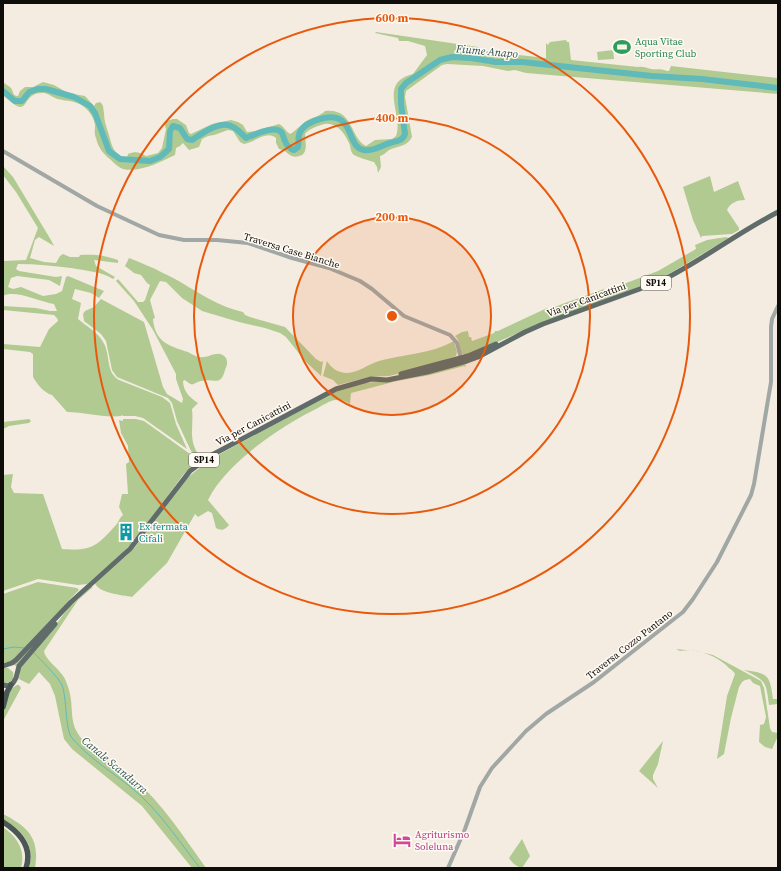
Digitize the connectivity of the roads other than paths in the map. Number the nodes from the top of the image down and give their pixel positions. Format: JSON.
{"nodes":[{"id":1,"x":3,"y":151,"type":"edge"},
{"id":2,"x":778,"y":212,"type":"edge"},
{"id":3,"x":778,"y":306,"type":"edge"},
{"id":4,"x":524,"y":332,"type":"junction"},
{"id":5,"x":461,"y":358,"type":"junction"},
{"id":6,"x":467,"y":361,"type":"junction"},
{"id":7,"x":427,"y":372,"type":"junction"},
{"id":8,"x":381,"y":379,"type":"junction"},
{"id":9,"x":22,"y":657,"type":"junction"},
{"id":10,"x":4,"y":666,"type":"edge"},
{"id":11,"x":16,"y":675,"type":"junction"},
{"id":12,"x":3,"y":685,"type":"edge"},
{"id":13,"x":11,"y":685,"type":"junction"},
{"id":14,"x":3,"y":693,"type":"edge"},
{"id":15,"x":3,"y":698,"type":"edge"},
{"id":16,"x":3,"y":707,"type":"edge"},
{"id":17,"x":3,"y":823,"type":"edge"},
{"id":18,"x":22,"y":868,"type":"edge"},
{"id":19,"x":26,"y":868,"type":"edge"},
{"id":20,"x":448,"y":868,"type":"edge"}],
"edges":[{"from":1,"to":5,"type":"street","name":"Traversa Case Bianche"},
{"from":2,"to":4,"type":"main road","name":"Via per Canicattini","number":"SP14"},
{"from":3,"to":20,"type":"street","name":"Traversa Cozzo Pantano"},
{"from":4,"to":5,"type":"main road","name":"Via per Canicattini","number":"SP14"},
{"from":4,"to":6,"type":"main road","name":"Via per Canicattini","number":"SP14"},
{"from":5,"to":6,"type":"street"},
{"from":5,"to":7,"type":"street"},
{"from":5,"to":8,"type":"main road","name":"Via per Canicattini","number":"SP14"},
{"from":6,"to":7,"type":"main road","name":"Via per Canicattini","number":"SP14"},
{"from":7,"to":8,"type":"main road","name":"Via per Canicattini","number":"SP14"},
{"from":8,"to":9,"type":"main road","name":"Via per Canicattini","number":"SP14"},
{"from":9,"to":10,"type":"main road"},
{"from":9,"to":11,"type":"main road"},
{"from":10,"to":11,"type":"main road"},
{"from":11,"to":13,"type":"main road"},
{"from":12,"to":13,"type":"main road"},
{"from":13,"to":16,"type":"highway"},
{"from":14,"to":15,"type":"highway"},
{"from":17,"to":18,"type":"highway"},
{"from":17,"to":19,"type":"highway"}]}
